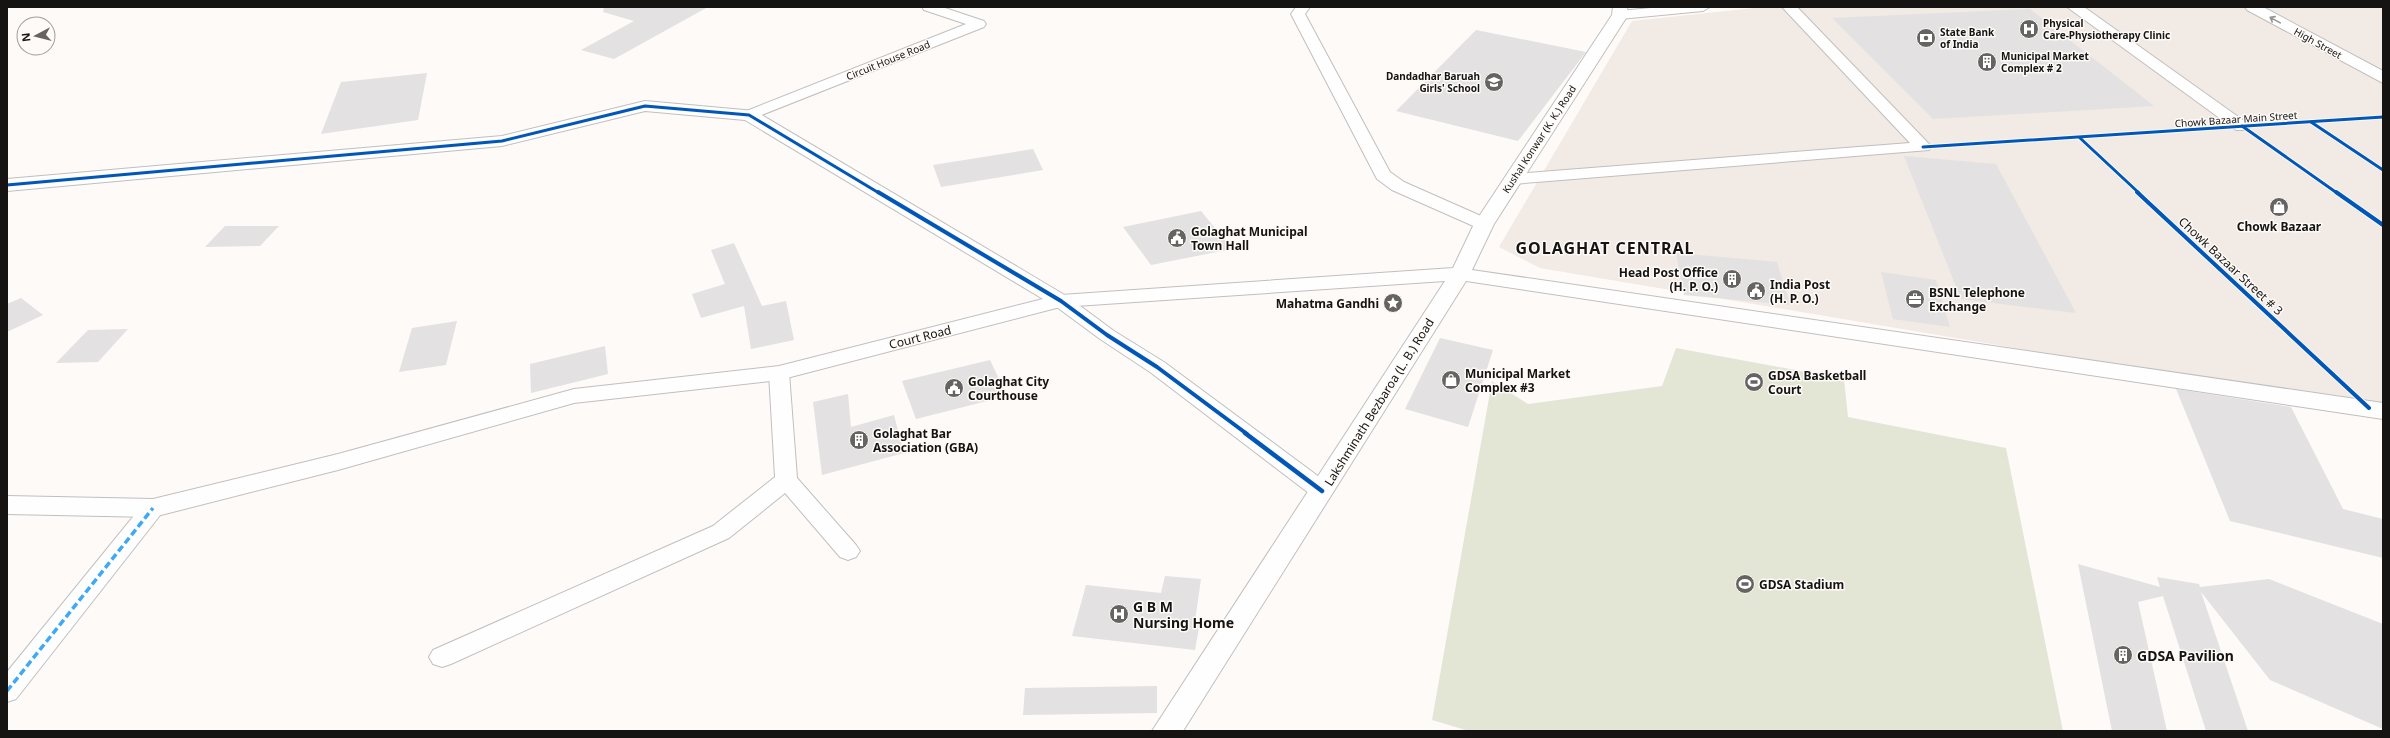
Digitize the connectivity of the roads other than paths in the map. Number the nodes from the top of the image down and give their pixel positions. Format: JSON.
{"nodes":[{"id":1,"x":930,"y":7,"type":"edge"},
{"id":2,"x":1303,"y":7,"type":"edge"},
{"id":3,"x":1703,"y":7,"type":"edge"},
{"id":4,"x":1789,"y":7,"type":"edge"},
{"id":5,"x":2074,"y":7,"type":"edge"},
{"id":6,"x":2252,"y":7,"type":"edge"},
{"id":7,"x":1620,"y":11,"type":"edge"},
{"id":8,"x":2383,"y":78,"type":"edge"},
{"id":9,"x":749,"y":115,"type":"junction"},
{"id":10,"x":2242,"y":126,"type":"dead end"},
{"id":11,"x":1513,"y":179,"type":"junction"},
{"id":12,"x":7,"y":185,"type":"edge"},
{"id":13,"x":1484,"y":224,"type":"junction"},
{"id":14,"x":1460,"y":274,"type":"junction"},
{"id":15,"x":1061,"y":301,"type":"junction"},
{"id":16,"x":779,"y":373,"type":"junction"},
{"id":17,"x":2383,"y":411,"type":"edge"},
{"id":18,"x":786,"y":480,"type":"junction"},
{"id":19,"x":1322,"y":491,"type":"junction"},
{"id":20,"x":7,"y":505,"type":"edge"},
{"id":21,"x":153,"y":508,"type":"junction"},
{"id":22,"x":848,"y":551,"type":"dead end"},
{"id":23,"x":442,"y":657,"type":"dead end"},
{"id":24,"x":7,"y":691,"type":"edge"},
{"id":25,"x":1167,"y":731,"type":"edge"}],
"edges":[{"from":1,"to":9,"type":"street","name":"Circuit House Road"},
{"from":2,"to":13,"type":"street"},
{"from":3,"to":7,"type":"street"},
{"from":4,"to":11,"type":"street"},
{"from":5,"to":10,"type":"street"},
{"from":8,"to":6,"type":"street","name":"High Street","one_way":true},
{"from":7,"to":11,"type":"street","name":"Kushal Konwar (K. K.) Road"},
{"from":9,"to":12,"type":"street"},
{"from":9,"to":15,"type":"street"},
{"from":11,"to":13,"type":"street","name":"Kushal Konwar (K. K.) Road"},
{"from":13,"to":14,"type":"street","name":"Kushal Konwar (K. K.) Road"},
{"from":14,"to":15,"type":"street","name":"Court Road"},
{"from":14,"to":17,"type":"street","name":"Court Road"},
{"from":14,"to":19,"type":"street","name":"Lakshminath Bezbaroa (L. B.) Road"},
{"from":15,"to":16,"type":"street","name":"Court Road"},
{"from":15,"to":19,"type":"street"},
{"from":16,"to":18,"type":"street"},
{"from":16,"to":21,"type":"street","name":"Court Road"},
{"from":18,"to":22,"type":"street"},
{"from":18,"to":23,"type":"street"},
{"from":19,"to":25,"type":"street","name":"Lakshminath Bezbaroa (L. B.) Road"},
{"from":20,"to":21,"type":"street","name":"Court Road"},
{"from":21,"to":24,"type":"street"}]}
